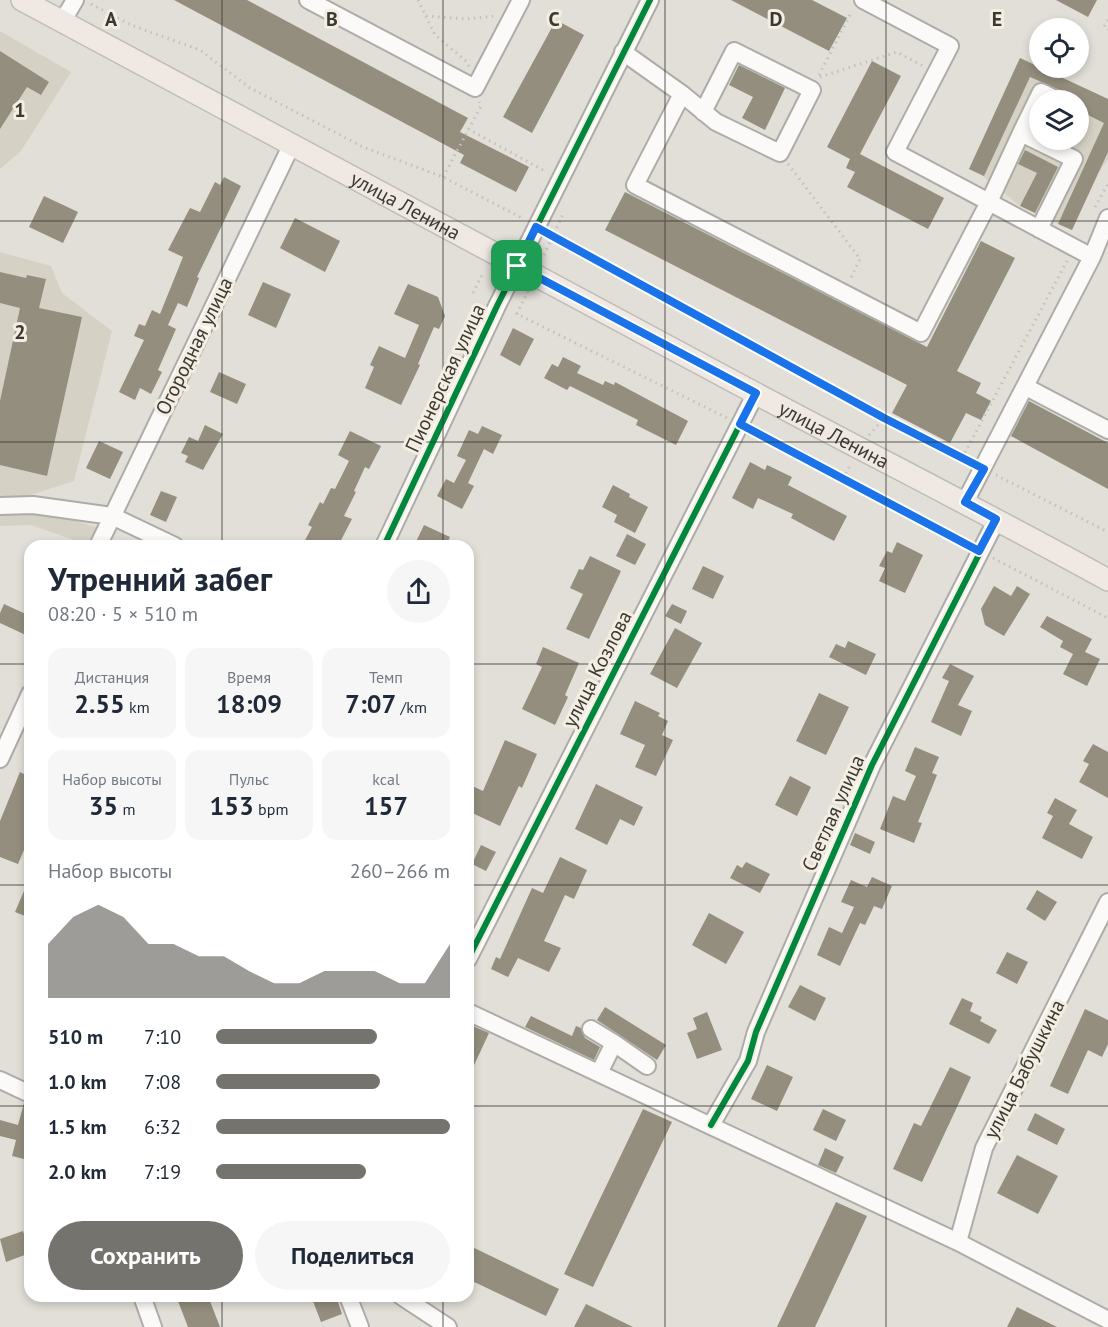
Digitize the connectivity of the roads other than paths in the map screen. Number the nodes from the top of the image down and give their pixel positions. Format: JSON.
{"nodes":[{"id":1,"x":22,"y":0,"type":"edge"},
{"id":2,"x":75,"y":0,"type":"edge"},
{"id":3,"x":308,"y":0,"type":"edge"},
{"id":4,"x":521,"y":0,"type":"edge"},
{"id":5,"x":646,"y":1,"type":"edge"},
{"id":6,"x":858,"y":5,"type":"edge"},
{"id":7,"x":62,"y":21,"type":"junction"},
{"id":8,"x":623,"y":52,"type":"junction"},
{"id":9,"x":682,"y":94,"type":"junction"},
{"id":10,"x":703,"y":112,"type":"junction"},
{"id":11,"x":1029,"y":117,"type":"edge"},
{"id":12,"x":1021,"y":133,"type":"junction"},
{"id":13,"x":291,"y":146,"type":"junction"},
{"id":14,"x":989,"y":202,"type":"junction"},
{"id":15,"x":1101,"y":214,"type":"edge"},
{"id":16,"x":1039,"y":229,"type":"junction"},
{"id":17,"x":1092,"y":257,"type":"junction"},
{"id":18,"x":517,"y":266,"type":"junction"},
{"id":19,"x":1026,"y":387,"type":"junction"},
{"id":20,"x":756,"y":393,"type":"junction"},
{"id":21,"x":1108,"y":430,"type":"edge"},
{"id":22,"x":965,"y":502,"type":"junction"},
{"id":23,"x":0,"y":506,"type":"edge"},
{"id":24,"x":112,"y":516,"type":"junction"},
{"id":25,"x":996,"y":519,"type":"junction"},
{"id":26,"x":101,"y":540,"type":"edge"},
{"id":27,"x":162,"y":540,"type":"edge"},
{"id":28,"x":387,"y":540,"type":"edge"},
{"id":29,"x":1108,"y":580,"type":"edge"},
{"id":30,"x":24,"y":707,"type":"edge"},
{"id":31,"x":0,"y":759,"type":"edge"},
{"id":32,"x":1108,"y":902,"type":"edge"},
{"id":33,"x":474,"y":947,"type":"edge"},
{"id":34,"x":474,"y":1015,"type":"edge"},
{"id":35,"x":591,"y":1029,"type":"dead end"},
{"id":36,"x":614,"y":1043,"type":"junction"},
{"id":37,"x":647,"y":1066,"type":"dead end"},
{"id":38,"x":599,"y":1073,"type":"junction"},
{"id":39,"x":0,"y":1080,"type":"edge"},
{"id":40,"x":24,"y":1091,"type":"edge"},
{"id":41,"x":711,"y":1125,"type":"junction"},
{"id":42,"x":958,"y":1242,"type":"junction"},
{"id":43,"x":144,"y":1302,"type":"edge"},
{"id":44,"x":350,"y":1302,"type":"edge"},
{"id":45,"x":410,"y":1302,"type":"edge"},
{"id":46,"x":1108,"y":1320,"type":"edge"},
{"id":47,"x":153,"y":1327,"type":"edge"},
{"id":48,"x":360,"y":1327,"type":"edge"},
{"id":49,"x":448,"y":1327,"type":"edge"}],
"edges":[{"from":1,"to":7,"type":"main road","name":"улица Ленина"},
{"from":2,"to":7,"type":"street"},
{"from":3,"to":4,"type":"street"},
{"from":5,"to":8,"type":"street","name":"Пионерская улица"},
{"from":6,"to":14,"type":"street"},
{"from":7,"to":13,"type":"main road","name":"улица Ленина"},
{"from":8,"to":9,"type":"street"},
{"from":8,"to":18,"type":"street","name":"Пионерская улица"},
{"from":9,"to":10,"type":"street"},
{"from":9,"to":14,"type":"street"},
{"from":10,"to":10,"type":"street"},
{"from":11,"to":12,"type":"street"},
{"from":12,"to":14,"type":"street"},
{"from":12,"to":16,"type":"street"},
{"from":13,"to":18,"type":"main road","name":"улица Ленина"},
{"from":13,"to":24,"type":"street","name":"Огородная улица"},
{"from":14,"to":16,"type":"street"},
{"from":15,"to":17,"type":"street"},
{"from":16,"to":17,"type":"street"},
{"from":17,"to":19,"type":"street"},
{"from":18,"to":20,"type":"main road","name":"улица Ленина"},
{"from":18,"to":28,"type":"street","name":"Пионерская улица"},
{"from":19,"to":21,"type":"street"},
{"from":19,"to":22,"type":"street"},
{"from":20,"to":22,"type":"main road","name":"улица Ленина"},
{"from":20,"to":33,"type":"street","name":"улица Козлова"},
{"from":22,"to":25,"type":"main road","name":"улица Ленина"},
{"from":23,"to":24,"type":"street"},
{"from":24,"to":26,"type":"street","name":"Огородная улица"},
{"from":24,"to":27,"type":"street"},
{"from":25,"to":29,"type":"main road","name":"улица Ленина"},
{"from":25,"to":41,"type":"street","name":"Светлая улица"},
{"from":30,"to":31,"type":"street"},
{"from":32,"to":42,"type":"street","name":"улица Бабушкина"},
{"from":34,"to":38,"type":"street"},
{"from":35,"to":36,"type":"street"},
{"from":36,"to":37,"type":"street"},
{"from":36,"to":38,"type":"street"},
{"from":38,"to":41,"type":"street"},
{"from":39,"to":40,"type":"street"},
{"from":41,"to":42,"type":"street"},
{"from":42,"to":46,"type":"street"},
{"from":43,"to":47,"type":"street"},
{"from":44,"to":48,"type":"street"},
{"from":45,"to":49,"type":"street"}]}
